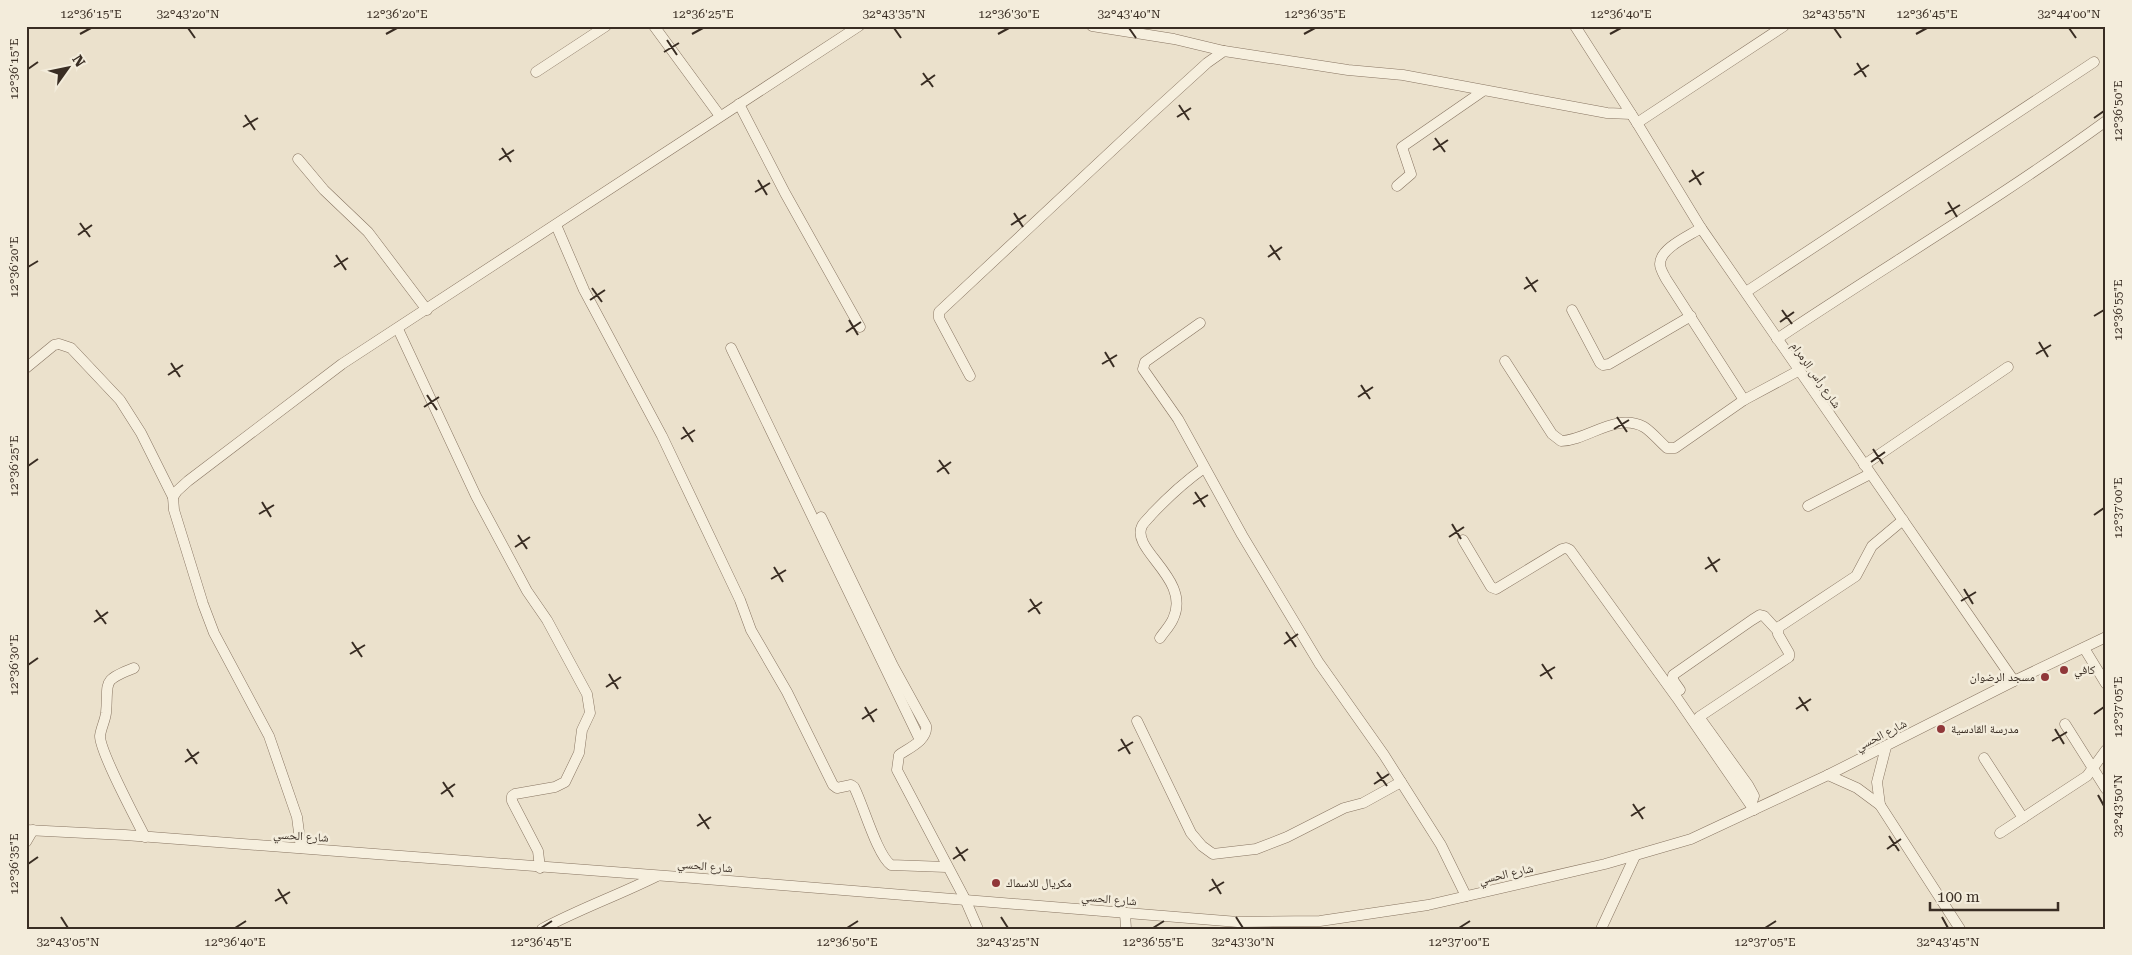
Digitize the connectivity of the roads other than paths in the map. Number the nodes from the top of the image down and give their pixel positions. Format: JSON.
{"nodes":[{"id":1,"x":606,"y":26,"type":"edge"},
{"id":2,"x":654,"y":26,"type":"edge"},
{"id":3,"x":859,"y":26,"type":"edge"},
{"id":4,"x":1092,"y":26,"type":"edge"},
{"id":5,"x":1575,"y":26,"type":"edge"},
{"id":6,"x":1784,"y":26,"type":"edge"},
{"id":7,"x":1224,"y":51,"type":"junction"},
{"id":8,"x":2094,"y":62,"type":"dead end"},
{"id":9,"x":536,"y":72,"type":"dead end"},
{"id":10,"x":1483,"y":91,"type":"junction"},
{"id":11,"x":739,"y":104,"type":"junction"},
{"id":12,"x":1630,"y":114,"type":"junction"},
{"id":13,"x":720,"y":116,"type":"junction"},
{"id":14,"x":2106,"y":121,"type":"edge"},
{"id":15,"x":1637,"y":123,"type":"junction"},
{"id":16,"x":298,"y":159,"type":"dead end"},
{"id":17,"x":1397,"y":186,"type":"dead end"},
{"id":18,"x":556,"y":225,"type":"junction"},
{"id":19,"x":1700,"y":228,"type":"junction"},
{"id":20,"x":1746,"y":292,"type":"junction"},
{"id":21,"x":427,"y":310,"type":"junction"},
{"id":22,"x":1572,"y":310,"type":"dead end"},
{"id":23,"x":1691,"y":316,"type":"junction"},
{"id":24,"x":1200,"y":324,"type":"dead end"},
{"id":25,"x":860,"y":327,"type":"dead end"},
{"id":26,"x":398,"y":329,"type":"junction"},
{"id":27,"x":1776,"y":339,"type":"junction"},
{"id":28,"x":731,"y":348,"type":"dead end"},
{"id":29,"x":1505,"y":361,"type":"dead end"},
{"id":30,"x":2008,"y":367,"type":"dead end"},
{"id":31,"x":26,"y":368,"type":"edge"},
{"id":32,"x":1798,"y":371,"type":"junction"},
{"id":33,"x":970,"y":376,"type":"dead end"},
{"id":34,"x":1744,"y":400,"type":"junction"},
{"id":35,"x":1204,"y":468,"type":"junction"},
{"id":36,"x":1867,"y":470,"type":"junction"},
{"id":37,"x":173,"y":497,"type":"junction"},
{"id":38,"x":1808,"y":506,"type":"dead end"},
{"id":39,"x":821,"y":518,"type":"dead end"},
{"id":40,"x":1903,"y":520,"type":"junction"},
{"id":41,"x":1463,"y":540,"type":"dead end"},
{"id":42,"x":1777,"y":630,"type":"junction"},
{"id":43,"x":2106,"y":637,"type":"edge"},
{"id":44,"x":1160,"y":638,"type":"dead end"},
{"id":45,"x":2084,"y":648,"type":"junction"},
{"id":46,"x":134,"y":668,"type":"dead end"},
{"id":47,"x":2014,"y":681,"type":"junction"},
{"id":48,"x":2106,"y":684,"type":"edge"},
{"id":49,"x":1680,"y":696,"type":"junction"},
{"id":50,"x":1699,"y":717,"type":"junction"},
{"id":51,"x":1137,"y":721,"type":"dead end"},
{"id":52,"x":2066,"y":724,"type":"dead end"},
{"id":53,"x":920,"y":740,"type":"junction"},
{"id":54,"x":1886,"y":747,"type":"junction"},
{"id":55,"x":2106,"y":750,"type":"edge"},
{"id":56,"x":1984,"y":758,"type":"dead end"},
{"id":57,"x":2094,"y":768,"type":"junction"},
{"id":58,"x":1828,"y":775,"type":"junction"},
{"id":59,"x":1402,"y":782,"type":"junction"},
{"id":60,"x":2106,"y":788,"type":"edge"},
{"id":61,"x":1880,"y":805,"type":"junction"},
{"id":62,"x":1752,"y":807,"type":"junction"},
{"id":63,"x":2023,"y":818,"type":"junction"},
{"id":64,"x":30,"y":830,"type":"edge"},
{"id":65,"x":2000,"y":833,"type":"dead end"},
{"id":66,"x":146,"y":837,"type":"junction"},
{"id":67,"x":26,"y":842,"type":"edge"},
{"id":68,"x":301,"y":848,"type":"junction"},
{"id":69,"x":1635,"y":856,"type":"junction"},
{"id":70,"x":946,"y":866,"type":"junction"},
{"id":71,"x":540,"y":868,"type":"junction"},
{"id":72,"x":658,"y":875,"type":"junction"},
{"id":73,"x":1466,"y":896,"type":"junction"},
{"id":74,"x":965,"y":899,"type":"junction"},
{"id":75,"x":1125,"y":913,"type":"junction"},
{"id":76,"x":1212,"y":924,"type":"edge"},
{"id":77,"x":1241,"y":925,"type":"edge"},
{"id":78,"x":542,"y":929,"type":"edge"},
{"id":79,"x":978,"y":929,"type":"edge"},
{"id":80,"x":1126,"y":929,"type":"edge"},
{"id":81,"x":1601,"y":929,"type":"edge"},
{"id":82,"x":1960,"y":929,"type":"edge"}],
"edges":[{"from":1,"to":9,"type":"street"},
{"from":2,"to":13,"type":"street"},
{"from":3,"to":11,"type":"street"},
{"from":4,"to":7,"type":"street"},
{"from":5,"to":12,"type":"street","name":"شارع رأس الرمرام"},
{"from":6,"to":15,"type":"street"},
{"from":7,"to":10,"type":"street"},
{"from":7,"to":33,"type":"street"},
{"from":8,"to":20,"type":"street"},
{"from":10,"to":12,"type":"street"},
{"from":10,"to":17,"type":"street"},
{"from":11,"to":13,"type":"street"},
{"from":11,"to":25,"type":"street"},
{"from":12,"to":15,"type":"street","name":"شارع رأس الرمرام"},
{"from":13,"to":18,"type":"street"},
{"from":14,"to":27,"type":"street"},
{"from":15,"to":19,"type":"street","name":"شارع رأس الرمرام"},
{"from":16,"to":21,"type":"street"},
{"from":18,"to":21,"type":"street"},
{"from":18,"to":70,"type":"street"},
{"from":19,"to":20,"type":"street","name":"شارع رأس الرمرام"},
{"from":19,"to":23,"type":"street"},
{"from":20,"to":27,"type":"street","name":"شارع رأس الرمرام"},
{"from":21,"to":26,"type":"street"},
{"from":22,"to":23,"type":"street"},
{"from":23,"to":34,"type":"street"},
{"from":24,"to":35,"type":"street"},
{"from":26,"to":37,"type":"street"},
{"from":26,"to":71,"type":"street"},
{"from":27,"to":32,"type":"street","name":"شارع رأس الرمرام"},
{"from":28,"to":53,"type":"street"},
{"from":29,"to":34,"type":"street"},
{"from":30,"to":36,"type":"street"},
{"from":31,"to":37,"type":"street"},
{"from":32,"to":34,"type":"street"},
{"from":32,"to":36,"type":"street","name":"شارع رأس الرمرام"},
{"from":35,"to":44,"type":"street"},
{"from":35,"to":59,"type":"street"},
{"from":36,"to":38,"type":"street"},
{"from":36,"to":40,"type":"street","name":"شارع رأس الرمرام"},
{"from":37,"to":68,"type":"street"},
{"from":39,"to":53,"type":"street"},
{"from":40,"to":42,"type":"street"},
{"from":40,"to":47,"type":"street","name":"شارع رأس الرمرام"},
{"from":41,"to":49,"type":"street"},
{"from":42,"to":49,"type":"street"},
{"from":42,"to":50,"type":"street"},
{"from":43,"to":45,"type":"street","name":"شارع الحسي"},
{"from":45,"to":47,"type":"street","name":"شارع الحسي"},
{"from":45,"to":48,"type":"street"},
{"from":46,"to":66,"type":"street"},
{"from":47,"to":54,"type":"street","name":"شارع الحسي"},
{"from":49,"to":50,"type":"street"},
{"from":49,"to":62,"type":"street"},
{"from":50,"to":62,"type":"street"},
{"from":51,"to":59,"type":"street"},
{"from":52,"to":57,"type":"street"},
{"from":53,"to":70,"type":"street"},
{"from":54,"to":58,"type":"street","name":"شارع الحسي"},
{"from":54,"to":61,"type":"street"},
{"from":55,"to":57,"type":"street"},
{"from":56,"to":63,"type":"street"},
{"from":57,"to":60,"type":"street"},
{"from":57,"to":63,"type":"street"},
{"from":58,"to":61,"type":"street"},
{"from":58,"to":62,"type":"street","name":"شارع الحسي"},
{"from":59,"to":73,"type":"street"},
{"from":61,"to":82,"type":"street"},
{"from":62,"to":69,"type":"street","name":"شارع الحسي"},
{"from":63,"to":65,"type":"street"},
{"from":64,"to":66,"type":"street","name":"شارع الحسي"},
{"from":64,"to":67,"type":"street"},
{"from":66,"to":68,"type":"street","name":"شارع الحسي"},
{"from":68,"to":71,"type":"street","name":"شارع الحسي"},
{"from":69,"to":73,"type":"street","name":"شارع الحسي"},
{"from":69,"to":81,"type":"street"},
{"from":70,"to":74,"type":"street"},
{"from":71,"to":72,"type":"street","name":"شارع الحسي"},
{"from":72,"to":74,"type":"street","name":"شارع الحسي"},
{"from":72,"to":78,"type":"street"},
{"from":73,"to":77,"type":"street","name":"شارع الحسي"},
{"from":74,"to":75,"type":"street","name":"شارع الحسي"},
{"from":74,"to":79,"type":"street"},
{"from":75,"to":76,"type":"street","name":"شارع الحسي"},
{"from":75,"to":80,"type":"street"},
{"from":76,"to":77,"type":"street","name":"شارع الحسي"}]}
